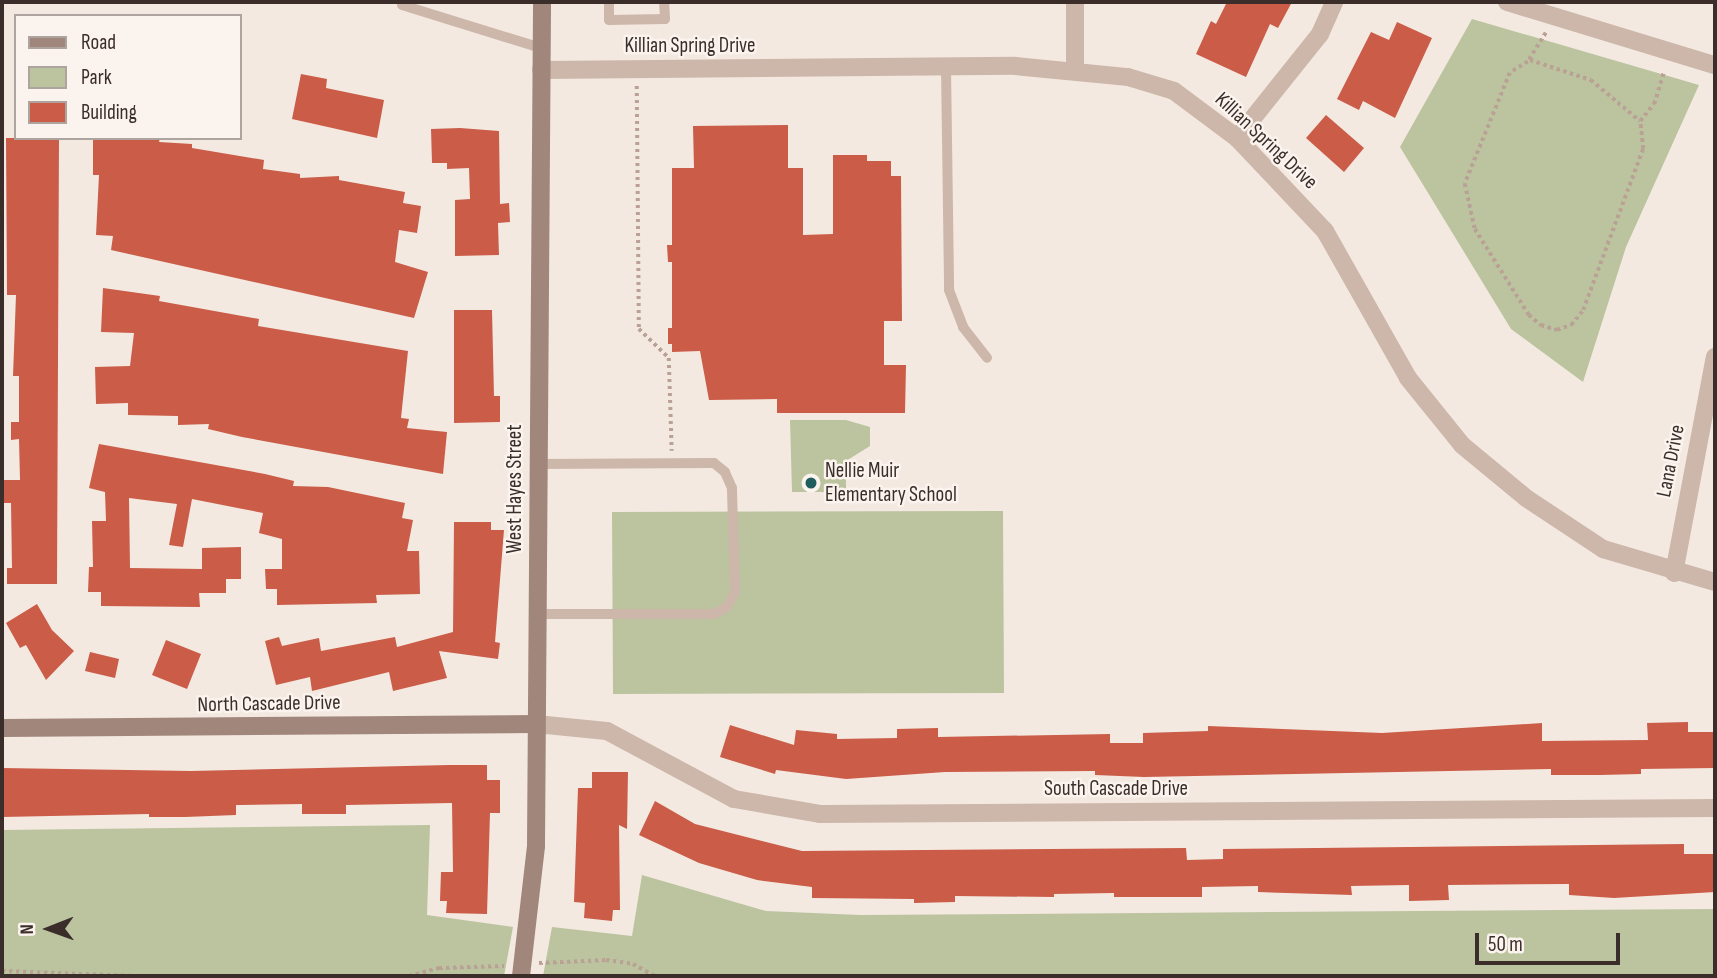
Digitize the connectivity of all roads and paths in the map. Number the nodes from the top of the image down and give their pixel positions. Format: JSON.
{"nodes":[{"id":1,"x":542,"y":2,"type":"edge"},
{"id":2,"x":609,"y":2,"type":"edge"},
{"id":3,"x":664,"y":2,"type":"edge"},
{"id":4,"x":1075,"y":2,"type":"edge"},
{"id":5,"x":1334,"y":2,"type":"edge"},
{"id":6,"x":1507,"y":2,"type":"edge"},
{"id":7,"x":402,"y":5,"type":"dead end"},
{"id":8,"x":1552,"y":15,"type":"junction"},
{"id":9,"x":541,"y":48,"type":"junction"},
{"id":10,"x":1529,"y":60,"type":"junction"},
{"id":11,"x":1715,"y":65,"type":"edge"},
{"id":12,"x":946,"y":67,"type":"junction"},
{"id":13,"x":637,"y":69,"type":"junction"},
{"id":14,"x":1075,"y":69,"type":"junction"},
{"id":15,"x":541,"y":70,"type":"junction"},
{"id":16,"x":1664,"y":72,"type":"dead end"},
{"id":17,"x":1640,"y":121,"type":"junction"},
{"id":18,"x":1237,"y":138,"type":"junction"},
{"id":19,"x":1715,"y":357,"type":"edge"},
{"id":20,"x":987,"y":358,"type":"dead end"},
{"id":21,"x":673,"y":463,"type":"junction"},
{"id":22,"x":538,"y":464,"type":"junction"},
{"id":23,"x":1674,"y":573,"type":"junction"},
{"id":24,"x":1715,"y":583,"type":"edge"},
{"id":25,"x":537,"y":614,"type":"junction"},
{"id":26,"x":536,"y":724,"type":"junction"},
{"id":27,"x":2,"y":728,"type":"edge"},
{"id":28,"x":1715,"y":808,"type":"edge"},
{"id":29,"x":2,"y":971,"type":"edge"},
{"id":30,"x":522,"y":971,"type":"edge"},
{"id":31,"x":136,"y":976,"type":"edge"},
{"id":32,"x":409,"y":976,"type":"edge"},
{"id":33,"x":655,"y":976,"type":"edge"}],
"edges":[{"from":1,"to":9,"type":"street","name":"West Hayes Street"},
{"from":2,"to":3,"type":"lane"},
{"from":4,"to":14,"type":"street"},
{"from":5,"to":18,"type":"street"},
{"from":6,"to":8,"type":"street"},
{"from":7,"to":9,"type":"lane"},
{"from":8,"to":10,"type":"path"},
{"from":8,"to":11,"type":"street"},
{"from":9,"to":15,"type":"street","name":"West Hayes Street"},
{"from":10,"to":17,"type":"path"},
{"from":10,"to":17,"type":"path"},
{"from":12,"to":13,"type":"street","name":"Killian Spring Drive"},
{"from":12,"to":14,"type":"street","name":"Killian Spring Drive"},
{"from":12,"to":20,"type":"lane"},
{"from":13,"to":15,"type":"street","name":"Killian Spring Drive"},
{"from":13,"to":21,"type":"path"},
{"from":14,"to":18,"type":"street","name":"Killian Spring Drive"},
{"from":15,"to":22,"type":"street","name":"West Hayes Street"},
{"from":16,"to":17,"type":"path"},
{"from":18,"to":23,"type":"street","name":"Killian Spring Drive"},
{"from":19,"to":23,"type":"street","name":"Lana Drive"},
{"from":21,"to":22,"type":"lane"},
{"from":21,"to":25,"type":"lane"},
{"from":22,"to":25,"type":"street","name":"West Hayes Street"},
{"from":23,"to":24,"type":"street","name":"Killian Spring Drive"},
{"from":25,"to":26,"type":"street","name":"West Hayes Street"},
{"from":26,"to":27,"type":"street","name":"North Cascade Drive"},
{"from":26,"to":28,"type":"street","name":"South Cascade Drive"},
{"from":26,"to":30,"type":"street","name":"West Hayes Street"},
{"from":29,"to":31,"type":"path"},
{"from":30,"to":32,"type":"path"},
{"from":30,"to":33,"type":"path"}]}
